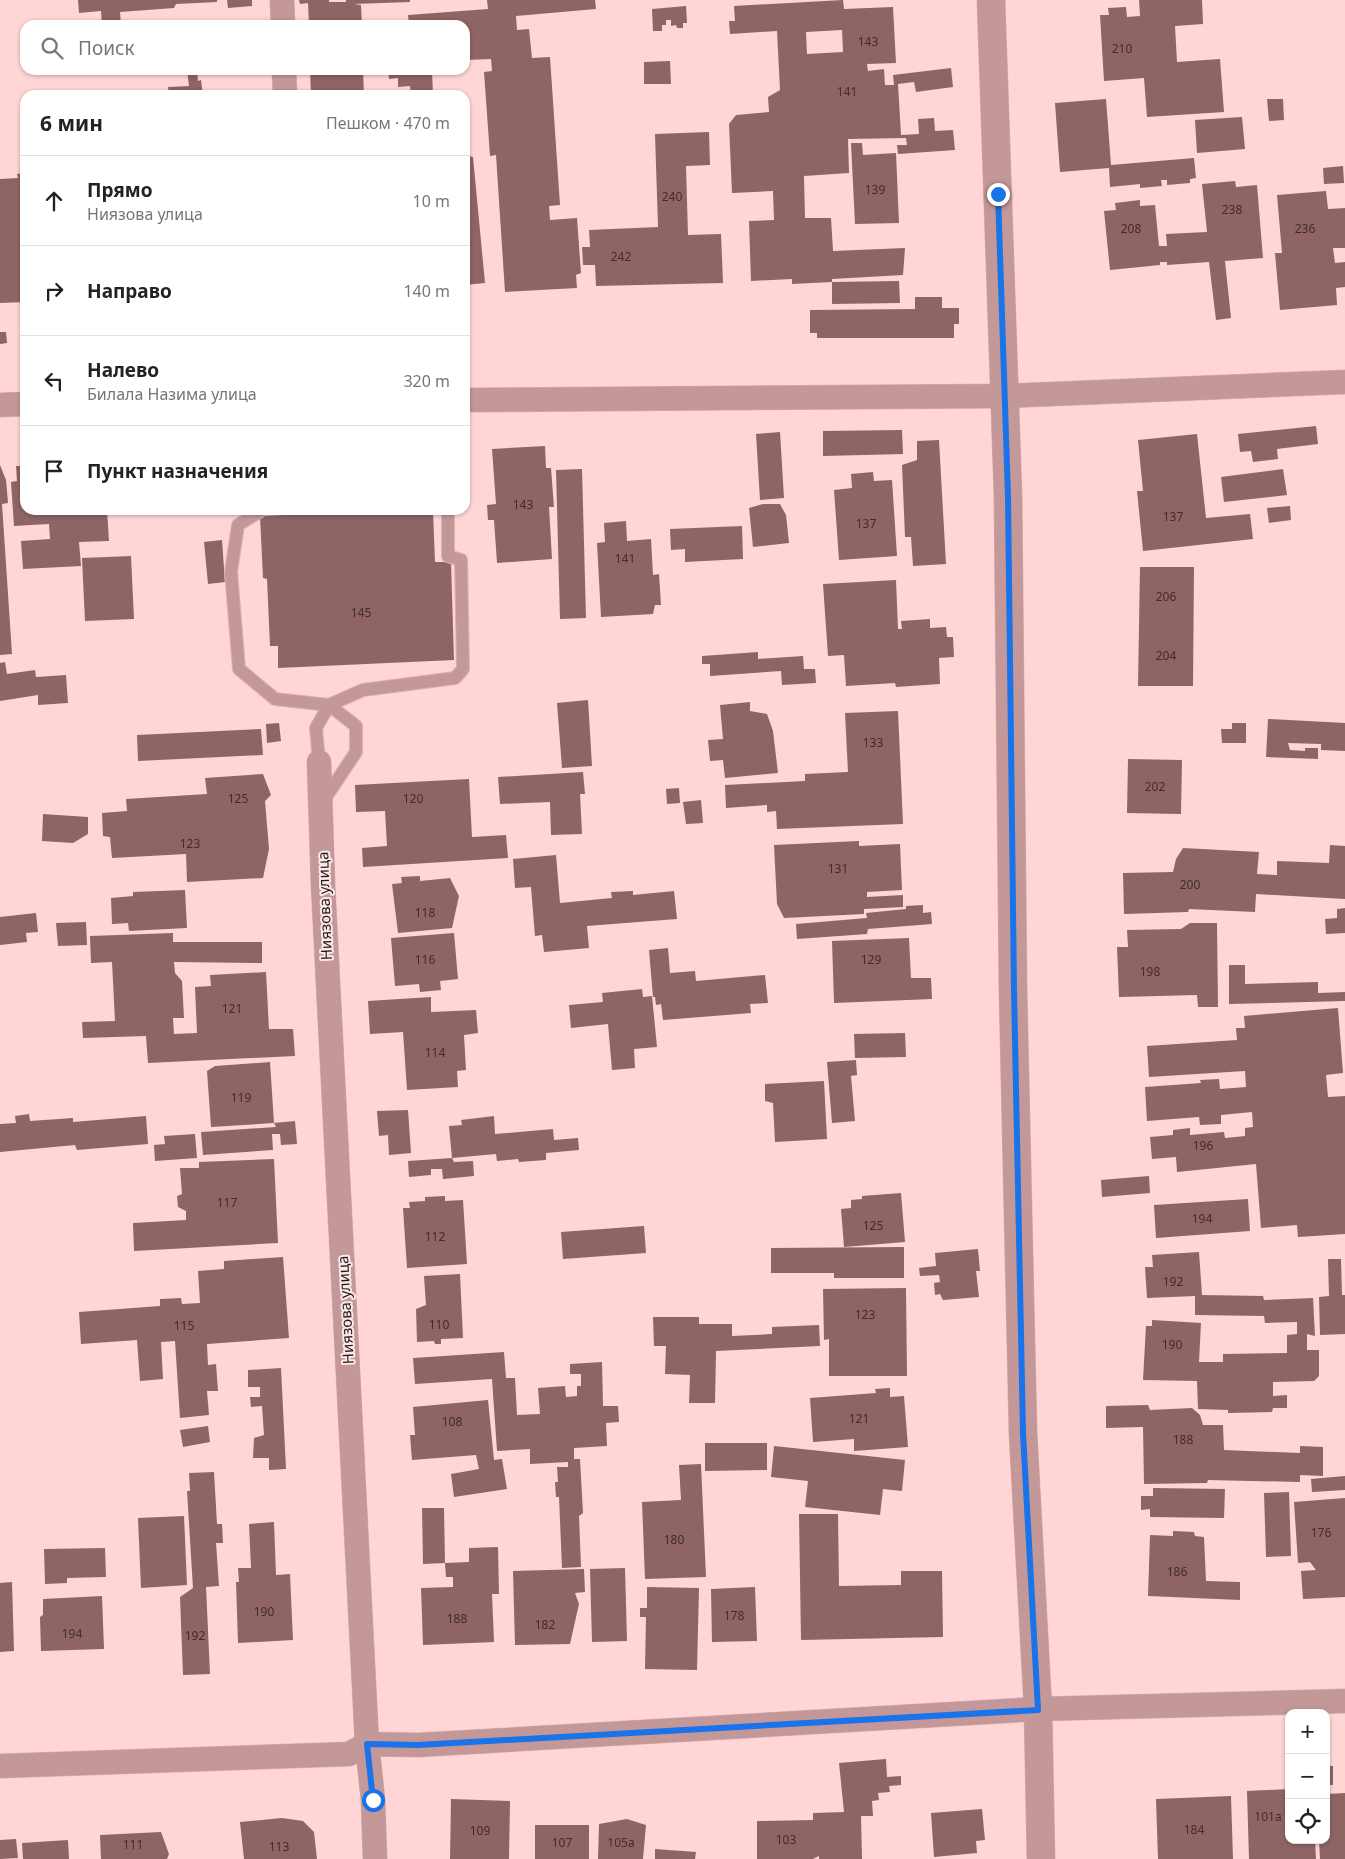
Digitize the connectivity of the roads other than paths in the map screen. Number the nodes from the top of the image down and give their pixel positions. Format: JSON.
{"nodes":[{"id":1,"x":282,"y":0,"type":"edge"},
{"id":2,"x":991,"y":0,"type":"edge"},
{"id":3,"x":283,"y":20,"type":"edge"},
{"id":4,"x":284,"y":75,"type":"edge"},
{"id":5,"x":285,"y":90,"type":"edge"},
{"id":6,"x":1345,"y":382,"type":"edge"},
{"id":7,"x":1004,"y":396,"type":"junction"},
{"id":8,"x":470,"y":400,"type":"edge"},
{"id":9,"x":20,"y":404,"type":"edge"},
{"id":10,"x":0,"y":405,"type":"edge"},
{"id":11,"x":254,"y":515,"type":"edge"},
{"id":12,"x":448,"y":515,"type":"edge"},
{"id":13,"x":329,"y":705,"type":"junction"},
{"id":14,"x":318,"y":762,"type":"joint"},
{"id":15,"x":321,"y":806,"type":"junction"},
{"id":16,"x":1345,"y":1701,"type":"edge"},
{"id":17,"x":1038,"y":1710,"type":"junction"},
{"id":18,"x":367,"y":1744,"type":"junction"},
{"id":19,"x":0,"y":1766,"type":"edge"},
{"id":20,"x":375,"y":1859,"type":"edge"},
{"id":21,"x":1041,"y":1859,"type":"edge"}],
"edges":[{"from":1,"to":3,"type":"street"},
{"from":2,"to":7,"type":"street"},
{"from":4,"to":5,"type":"street"},
{"from":6,"to":7,"type":"street"},
{"from":7,"to":8,"type":"street"},
{"from":7,"to":17,"type":"street"},
{"from":9,"to":10,"type":"street"},
{"from":11,"to":13,"type":"lane"},
{"from":12,"to":13,"type":"lane"},
{"from":13,"to":14,"type":"lane"},
{"from":13,"to":15,"type":"lane"},
{"from":14,"to":15,"type":"street","name":"Ниязова улица"},
{"from":15,"to":18,"type":"street","name":"Ниязова улица"},
{"from":16,"to":17,"type":"street"},
{"from":17,"to":18,"type":"street"},
{"from":17,"to":21,"type":"street"},
{"from":18,"to":19,"type":"street"},
{"from":18,"to":20,"type":"street","name":"Ниязова улица"}]}
